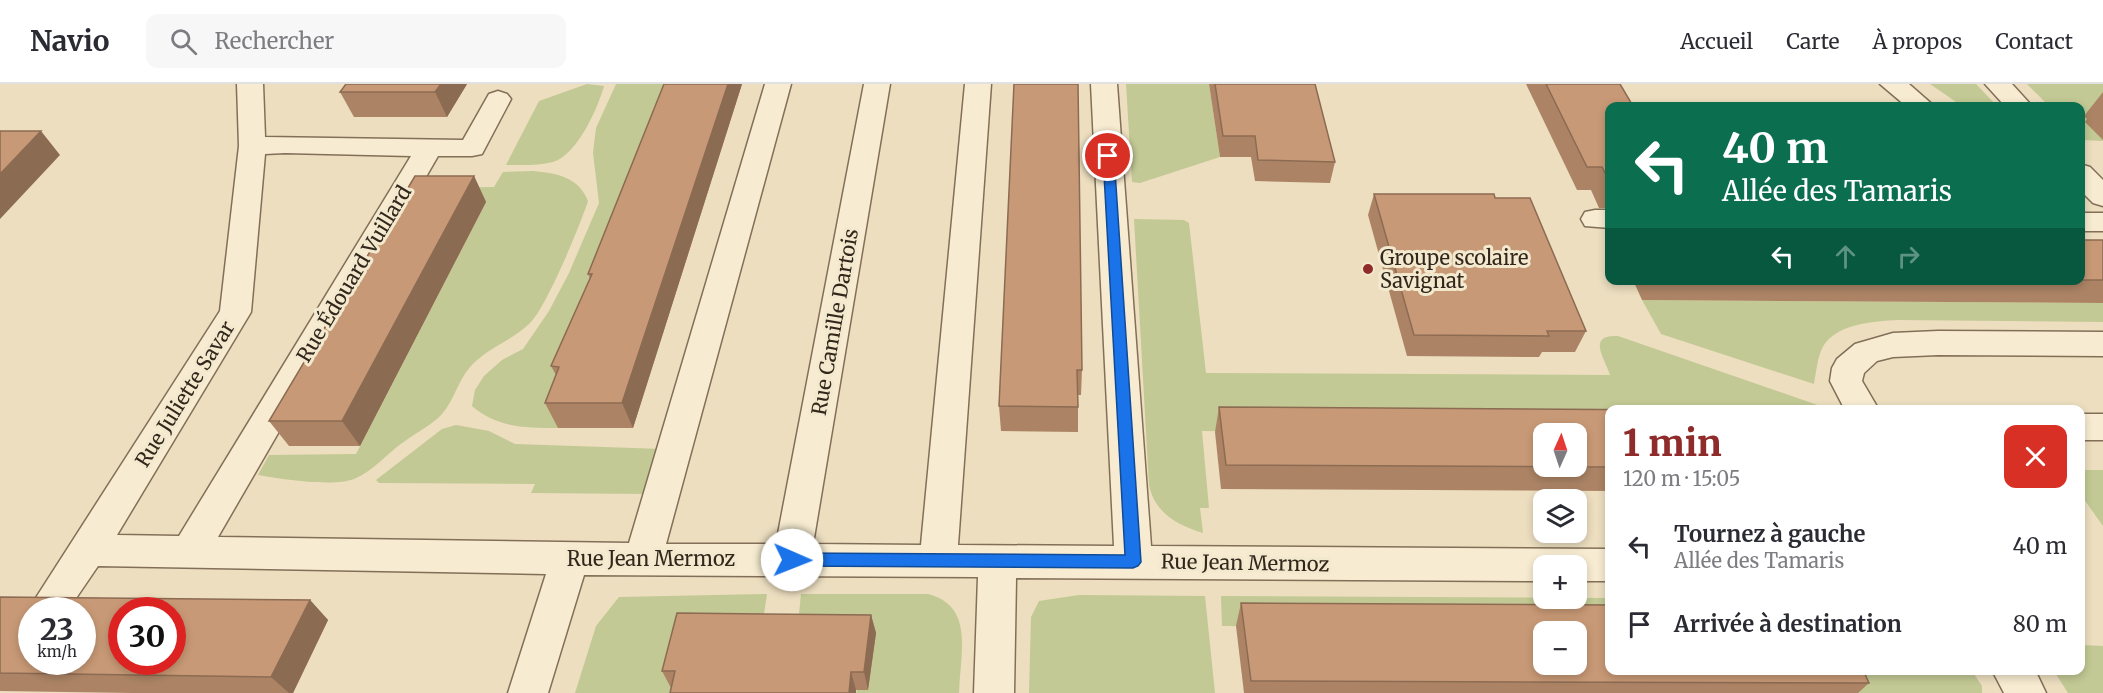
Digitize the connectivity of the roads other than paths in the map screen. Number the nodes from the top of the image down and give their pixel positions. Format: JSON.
{"nodes":[{"id":1,"x":250,"y":84,"type":"edge"},
{"id":2,"x":778,"y":84,"type":"edge"},
{"id":3,"x":877,"y":84,"type":"edge"},
{"id":4,"x":978,"y":84,"type":"edge"},
{"id":5,"x":1104,"y":84,"type":"edge"},
{"id":6,"x":1893,"y":84,"type":"edge"},
{"id":7,"x":1998,"y":84,"type":"edge"},
{"id":8,"x":498,"y":99,"type":"dead end"},
{"id":9,"x":1916,"y":102,"type":"edge"},
{"id":10,"x":2015,"y":102,"type":"edge"},
{"id":11,"x":252,"y":146,"type":"junction"},
{"id":12,"x":429,"y":148,"type":"junction"},
{"id":13,"x":2085,"y":178,"type":"edge"},
{"id":14,"x":2103,"y":197,"type":"edge"},
{"id":15,"x":2085,"y":222,"type":"edge"},
{"id":16,"x":2103,"y":222,"type":"edge"},
{"id":17,"x":2103,"y":344,"type":"edge"},
{"id":18,"x":1859,"y":405,"type":"edge"},
{"id":19,"x":2085,"y":427,"type":"edge"},
{"id":20,"x":2103,"y":428,"type":"edge"},
{"id":21,"x":88,"y":550,"type":"junction"},
{"id":22,"x":189,"y":553,"type":"junction"},
{"id":23,"x":570,"y":559,"type":"junction"},
{"id":24,"x":644,"y":560,"type":"junction"},
{"id":25,"x":792,"y":560,"type":"junction"},
{"id":26,"x":938,"y":562,"type":"junction"},
{"id":27,"x":1133,"y":562,"type":"junction"},
{"id":28,"x":997,"y":563,"type":"junction"},
{"id":29,"x":1605,"y":565,"type":"edge"},
{"id":30,"x":56,"y":597,"type":"edge"},
{"id":31,"x":2016,"y":675,"type":"edge"},
{"id":32,"x":528,"y":693,"type":"edge"},
{"id":33,"x":994,"y":693,"type":"edge"},
{"id":34,"x":2026,"y":693,"type":"edge"}],
"edges":[{"from":1,"to":11,"type":"street","name":"Rue Juliette Savar"},
{"from":2,"to":24,"type":"street"},
{"from":3,"to":25,"type":"street","name":"Rue Camille Dartois"},
{"from":4,"to":26,"type":"street"},
{"from":5,"to":27,"type":"street"},
{"from":6,"to":9,"type":"street"},
{"from":7,"to":10,"type":"street"},
{"from":8,"to":12,"type":"street"},
{"from":11,"to":12,"type":"street"},
{"from":11,"to":21,"type":"street","name":"Rue Juliette Savar"},
{"from":12,"to":22,"type":"street","name":"Rue Édouard Vuillard"},
{"from":13,"to":14,"type":"street"},
{"from":15,"to":16,"type":"street"},
{"from":17,"to":18,"type":"street"},
{"from":19,"to":20,"type":"street"},
{"from":21,"to":22,"type":"street","name":"Rue Jean Mermoz"},
{"from":21,"to":30,"type":"street","name":"Rue Juliette Savar"},
{"from":22,"to":23,"type":"street","name":"Rue Jean Mermoz"},
{"from":23,"to":24,"type":"street","name":"Rue Jean Mermoz"},
{"from":23,"to":32,"type":"street"},
{"from":24,"to":25,"type":"street","name":"Rue Jean Mermoz"},
{"from":25,"to":26,"type":"street","name":"Rue Jean Mermoz"},
{"from":26,"to":28,"type":"street","name":"Rue Jean Mermoz"},
{"from":27,"to":28,"type":"street","name":"Rue Jean Mermoz"},
{"from":27,"to":29,"type":"street","name":"Rue Jean Mermoz"},
{"from":28,"to":33,"type":"street"},
{"from":31,"to":34,"type":"street"}]}
